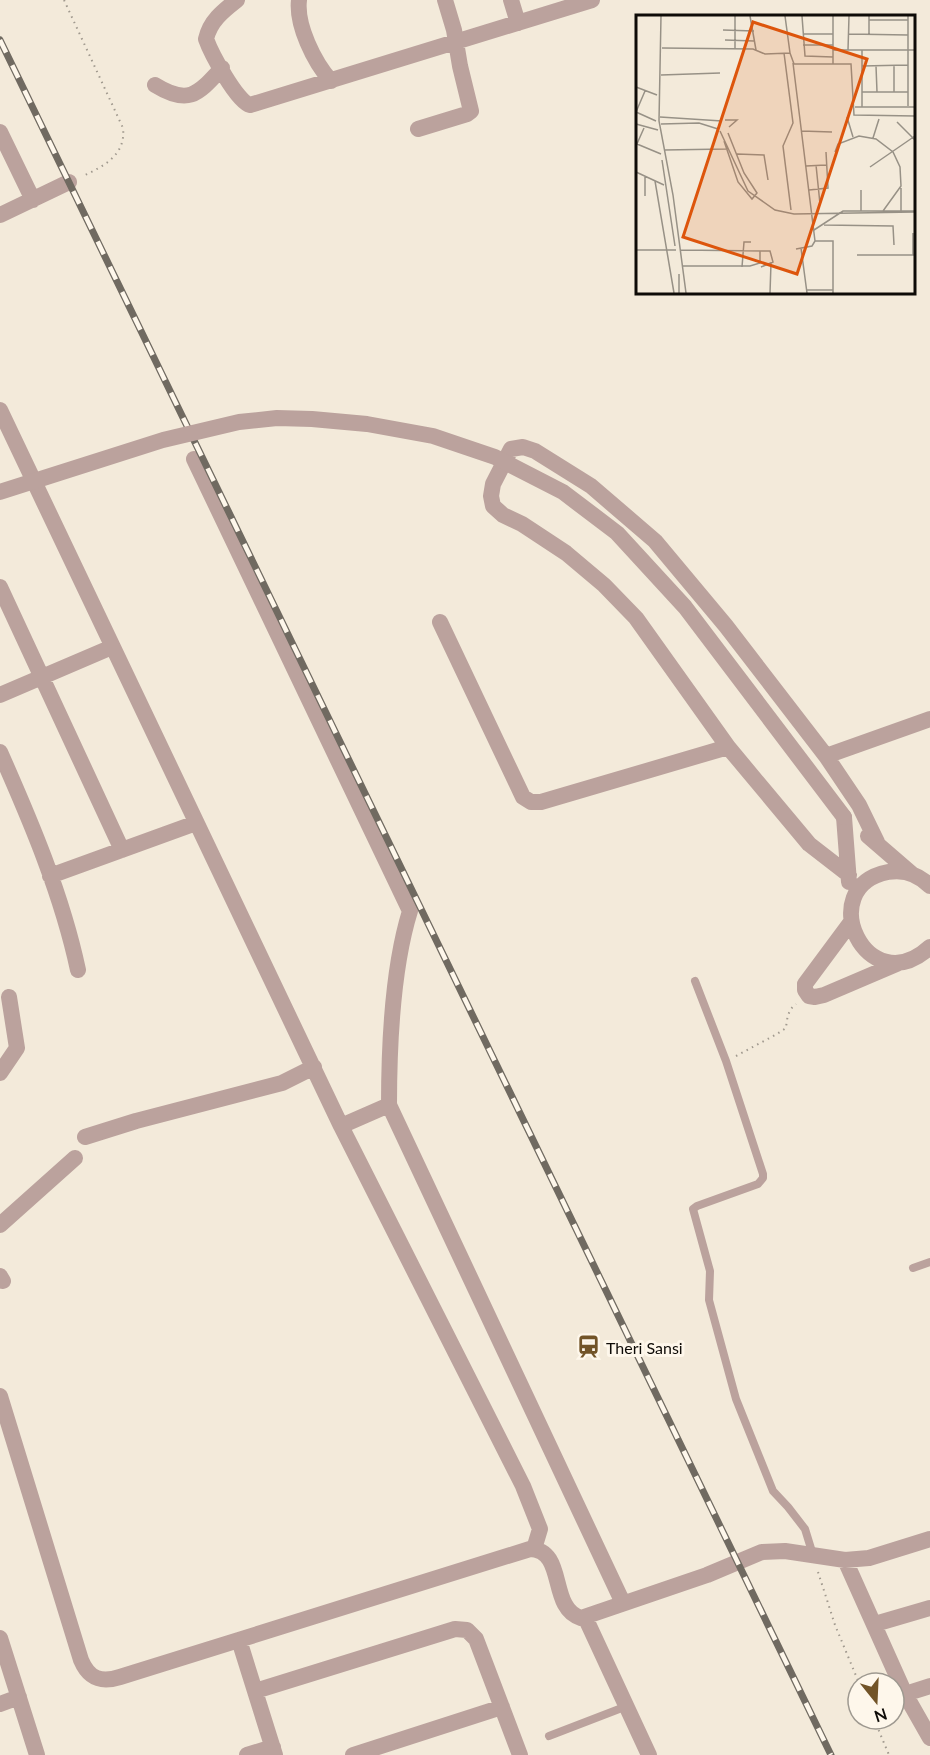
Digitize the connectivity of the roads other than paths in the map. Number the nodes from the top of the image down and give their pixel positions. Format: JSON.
{"nodes":[{"id":1,"x":237,"y":0,"type":"edge"},
{"id":2,"x":299,"y":0,"type":"edge"},
{"id":3,"x":445,"y":0,"type":"edge"},
{"id":4,"x":511,"y":0,"type":"edge"},
{"id":5,"x":592,"y":0,"type":"edge"},
{"id":6,"x":216,"y":8,"type":"edge"},
{"id":7,"x":518,"y":23,"type":"junction"},
{"id":8,"x":455,"y":42,"type":"junction"},
{"id":9,"x":222,"y":68,"type":"junction"},
{"id":10,"x":331,"y":81,"type":"junction"},
{"id":11,"x":155,"y":85,"type":"dead end"},
{"id":12,"x":418,"y":129,"type":"dead end"},
{"id":13,"x":0,"y":132,"type":"edge"},
{"id":14,"x":69,"y":182,"type":"road end"},
{"id":15,"x":33,"y":200,"type":"junction"},
{"id":16,"x":0,"y":215,"type":"edge"},
{"id":17,"x":0,"y":410,"type":"edge"},
{"id":18,"x":194,"y":459,"type":"dead end"},
{"id":19,"x":0,"y":492,"type":"edge"},
{"id":20,"x":0,"y":587,"type":"edge"},
{"id":21,"x":440,"y":622,"type":"dead end"},
{"id":22,"x":112,"y":647,"type":"junction"},
{"id":23,"x":43,"y":677,"type":"junction"},
{"id":24,"x":0,"y":695,"type":"edge"},
{"id":25,"x":930,"y":719,"type":"edge"},
{"id":26,"x":728,"y":747,"type":"junction"},
{"id":27,"x":0,"y":752,"type":"edge"},
{"id":28,"x":826,"y":756,"type":"junction"},
{"id":29,"x":844,"y":817,"type":"junction"},
{"id":30,"x":196,"y":823,"type":"junction"},
{"id":31,"x":877,"y":842,"type":"junction"},
{"id":32,"x":122,"y":850,"type":"junction"},
{"id":33,"x":912,"y":874,"type":"junction"},
{"id":34,"x":849,"y":875,"type":"junction"},
{"id":35,"x":50,"y":876,"type":"junction"},
{"id":36,"x":929,"y":885,"type":"edge"},
{"id":37,"x":851,"y":916,"type":"junction"},
{"id":38,"x":928,"y":951,"type":"edge"},
{"id":39,"x":903,"y":962,"type":"junction"},
{"id":40,"x":78,"y":970,"type":"dead end"},
{"id":41,"x":695,"y":981,"type":"dead end"},
{"id":42,"x":9,"y":997,"type":"dead end"},
{"id":43,"x":314,"y":1067,"type":"junction"},
{"id":44,"x":0,"y":1072,"type":"edge"},
{"id":45,"x":389,"y":1105,"type":"junction"},
{"id":46,"x":341,"y":1126,"type":"junction"},
{"id":47,"x":85,"y":1137,"type":"dead end"},
{"id":48,"x":75,"y":1158,"type":"dead end"},
{"id":49,"x":0,"y":1225,"type":"edge"},
{"id":50,"x":930,"y":1262,"type":"edge"},
{"id":51,"x":913,"y":1268,"type":"dead end"},
{"id":52,"x":0,"y":1396,"type":"edge"},
{"id":53,"x":930,"y":1539,"type":"edge"},
{"id":54,"x":534,"y":1549,"type":"junction"},
{"id":55,"x":813,"y":1555,"type":"junction"},
{"id":56,"x":845,"y":1560,"type":"junction"},
{"id":57,"x":623,"y":1603,"type":"junction"},
{"id":58,"x":930,"y":1608,"type":"edge"},
{"id":59,"x":585,"y":1617,"type":"junction"},
{"id":60,"x":875,"y":1624,"type":"junction"},
{"id":61,"x":0,"y":1638,"type":"edge"},
{"id":62,"x":239,"y":1640,"type":"junction"},
{"id":63,"x":895,"y":1671,"type":"edge"},
{"id":64,"x":930,"y":1686,"type":"edge"},
{"id":65,"x":255,"y":1691,"type":"junction"},
{"id":66,"x":906,"y":1694,"type":"edge"},
{"id":67,"x":906,"y":1696,"type":"edge"},
{"id":68,"x":19,"y":1697,"type":"junction"},
{"id":69,"x":0,"y":1704,"type":"edge"},
{"id":70,"x":627,"y":1706,"type":"junction"},
{"id":71,"x":502,"y":1707,"type":"junction"},
{"id":72,"x":549,"y":1736,"type":"dead end"},
{"id":73,"x":930,"y":1738,"type":"edge"},
{"id":74,"x":274,"y":1751,"type":"edge"},
{"id":75,"x":37,"y":1755,"type":"edge"},
{"id":76,"x":247,"y":1755,"type":"edge"},
{"id":77,"x":353,"y":1755,"type":"edge"},
{"id":78,"x":520,"y":1755,"type":"edge"},
{"id":79,"x":649,"y":1755,"type":"edge"}],
"edges":[{"from":1,"to":6,"type":"street"},
{"from":2,"to":10,"type":"street"},
{"from":3,"to":8,"type":"street"},
{"from":4,"to":7,"type":"street"},
{"from":5,"to":7,"type":"street"},
{"from":6,"to":9,"type":"street"},
{"from":7,"to":8,"type":"street"},
{"from":8,"to":10,"type":"street"},
{"from":8,"to":12,"type":"street"},
{"from":9,"to":10,"type":"street"},
{"from":9,"to":11,"type":"street"},
{"from":13,"to":15,"type":"street"},
{"from":14,"to":15,"type":"street"},
{"from":15,"to":16,"type":"street"},
{"from":17,"to":22,"type":"street"},
{"from":18,"to":45,"type":"street"},
{"from":19,"to":29,"type":"street","bridge":true},
{"from":20,"to":23,"type":"street"},
{"from":21,"to":26,"type":"street"},
{"from":22,"to":23,"type":"street"},
{"from":22,"to":30,"type":"street"},
{"from":23,"to":24,"type":"street"},
{"from":23,"to":32,"type":"street"},
{"from":25,"to":28,"type":"street"},
{"from":26,"to":28,"type":"street"},
{"from":26,"to":34,"type":"street"},
{"from":27,"to":35,"type":"street"},
{"from":28,"to":31,"type":"street"},
{"from":29,"to":31,"type":"street"},
{"from":29,"to":34,"type":"street"},
{"from":30,"to":32,"type":"street"},
{"from":30,"to":43,"type":"street"},
{"from":31,"to":33,"type":"street"},
{"from":32,"to":35,"type":"street"},
{"from":33,"to":36,"type":"street"},
{"from":33,"to":37,"type":"street"},
{"from":34,"to":37,"type":"street"},
{"from":35,"to":40,"type":"street"},
{"from":37,"to":39,"type":"street"},
{"from":37,"to":39,"type":"street"},
{"from":38,"to":39,"type":"street"},
{"from":41,"to":55,"type":"lane"},
{"from":42,"to":44,"type":"street"},
{"from":43,"to":46,"type":"street"},
{"from":43,"to":47,"type":"street"},
{"from":45,"to":46,"type":"street"},
{"from":45,"to":57,"type":"street"},
{"from":46,"to":54,"type":"street"},
{"from":48,"to":49,"type":"street"},
{"from":50,"to":51,"type":"lane"},
{"from":52,"to":62,"type":"street"},
{"from":53,"to":56,"type":"street"},
{"from":54,"to":59,"type":"street"},
{"from":54,"to":62,"type":"street"},
{"from":55,"to":56,"type":"street"},
{"from":55,"to":57,"type":"street"},
{"from":56,"to":60,"type":"street"},
{"from":57,"to":59,"type":"street"},
{"from":58,"to":60,"type":"street"},
{"from":59,"to":70,"type":"street"},
{"from":60,"to":63,"type":"street"},
{"from":61,"to":68,"type":"street"},
{"from":62,"to":65,"type":"street"},
{"from":64,"to":66,"type":"street"},
{"from":65,"to":71,"type":"street"},
{"from":65,"to":74,"type":"street"},
{"from":67,"to":73,"type":"street"},
{"from":68,"to":69,"type":"street"},
{"from":68,"to":75,"type":"street"},
{"from":70,"to":72,"type":"lane"},
{"from":70,"to":79,"type":"street"},
{"from":71,"to":77,"type":"street"},
{"from":71,"to":78,"type":"street"},
{"from":74,"to":76,"type":"street"}]}
